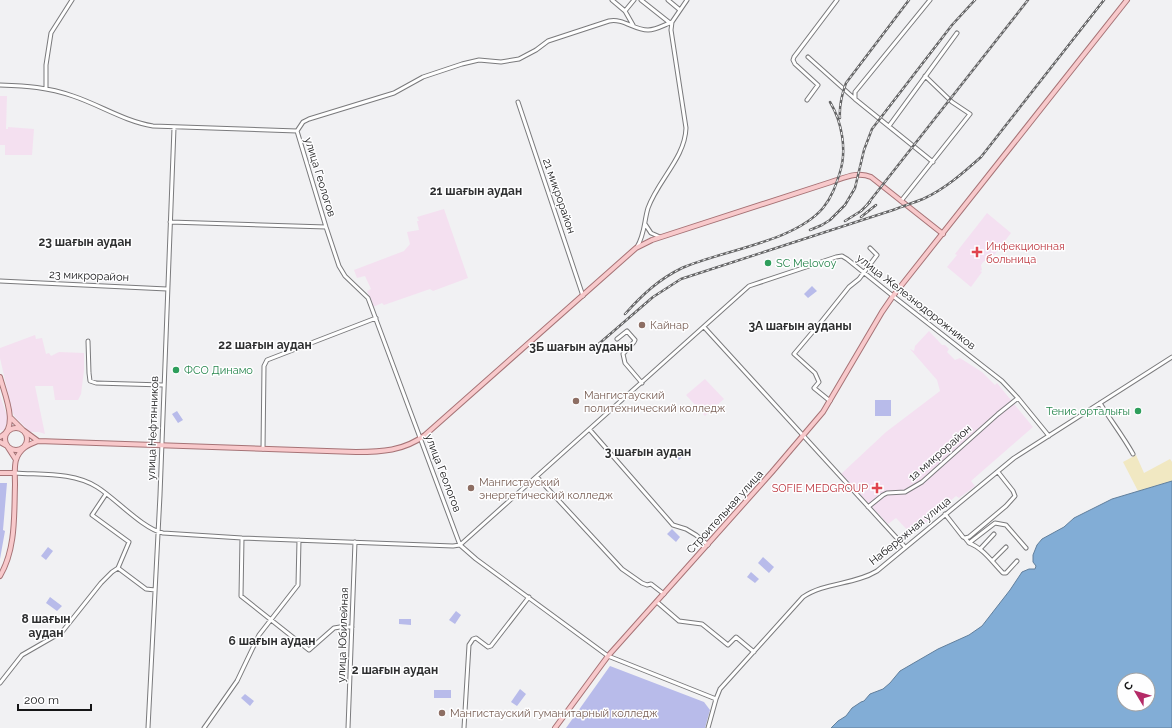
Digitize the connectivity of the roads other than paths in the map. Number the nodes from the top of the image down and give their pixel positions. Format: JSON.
{"nodes":[{"id":1,"x":72,"y":0,"type":"edge"},
{"id":2,"x":612,"y":0,"type":"edge"},
{"id":3,"x":634,"y":0,"type":"edge"},
{"id":4,"x":641,"y":0,"type":"edge"},
{"id":5,"x":668,"y":0,"type":"edge"},
{"id":6,"x":687,"y":0,"type":"edge"},
{"id":7,"x":837,"y":0,"type":"edge"},
{"id":8,"x":930,"y":0,"type":"edge"},
{"id":9,"x":1127,"y":0,"type":"edge"},
{"id":10,"x":680,"y":10,"type":"junction"},
{"id":11,"x":625,"y":11,"type":"junction"},
{"id":12,"x":671,"y":22,"type":"junction"},
{"id":13,"x":633,"y":25,"type":"junction"},
{"id":14,"x":957,"y":33,"type":"dead end"},
{"id":15,"x":808,"y":57,"type":"dead end"},
{"id":16,"x":925,"y":76,"type":"junction"},
{"id":17,"x":0,"y":86,"type":"edge"},
{"id":18,"x":46,"y":88,"type":"junction"},
{"id":19,"x":854,"y":99,"type":"junction"},
{"id":20,"x":807,"y":100,"type":"dead end"},
{"id":21,"x":518,"y":102,"type":"dead end"},
{"id":22,"x":889,"y":126,"type":"junction"},
{"id":23,"x":174,"y":128,"type":"junction"},
{"id":24,"x":297,"y":131,"type":"junction"},
{"id":25,"x":933,"y":162,"type":"junction"},
{"id":26,"x":902,"y":201,"type":"junction"},
{"id":27,"x":170,"y":222,"type":"junction"},
{"id":28,"x":645,"y":223,"type":"junction"},
{"id":29,"x":326,"y":227,"type":"junction"},
{"id":30,"x":943,"y":234,"type":"junction"},
{"id":31,"x":660,"y":237,"type":"junction"},
{"id":32,"x":636,"y":248,"type":"junction"},
{"id":33,"x":870,"y":248,"type":"dead end"},
{"id":34,"x":864,"y":272,"type":"junction"},
{"id":35,"x":0,"y":281,"type":"edge"},
{"id":36,"x":167,"y":289,"type":"junction"},
{"id":37,"x":583,"y":296,"type":"junction"},
{"id":38,"x":893,"y":296,"type":"junction"},
{"id":39,"x":376,"y":318,"type":"junction"},
{"id":40,"x":704,"y":327,"type":"junction"},
{"id":41,"x":617,"y":339,"type":"dead end"},
{"id":42,"x":88,"y":341,"type":"dead end"},
{"id":43,"x":1172,"y":357,"type":"edge"},
{"id":44,"x":0,"y":377,"type":"edge"},
{"id":45,"x":642,"y":383,"type":"junction"},
{"id":46,"x":163,"y":386,"type":"junction"},
{"id":47,"x":1018,"y":398,"type":"junction"},
{"id":48,"x":830,"y":401,"type":"junction"},
{"id":49,"x":1100,"y":403,"type":"junction"},
{"id":50,"x":10,"y":418,"type":"junction"},
{"id":51,"x":23,"y":430,"type":"junction"},
{"id":52,"x":590,"y":430,"type":"junction"},
{"id":53,"x":8,"y":431,"type":"junction"},
{"id":54,"x":804,"y":436,"type":"junction"},
{"id":55,"x":1049,"y":436,"type":"junction"},
{"id":56,"x":0,"y":438,"type":"edge"},
{"id":57,"x":420,"y":439,"type":"junction"},
{"id":58,"x":38,"y":441,"type":"junction"},
{"id":59,"x":0,"y":442,"type":"edge"},
{"id":60,"x":7,"y":446,"type":"junction"},
{"id":61,"x":24,"y":446,"type":"junction"},
{"id":62,"x":161,"y":446,"type":"junction"},
{"id":63,"x":263,"y":449,"type":"junction"},
{"id":64,"x":1133,"y":454,"type":"dead end"},
{"id":65,"x":16,"y":460,"type":"junction"},
{"id":66,"x":998,"y":472,"type":"junction"},
{"id":67,"x":0,"y":473,"type":"edge"},
{"id":68,"x":15,"y":473,"type":"junction"},
{"id":69,"x":537,"y":477,"type":"junction"},
{"id":70,"x":106,"y":494,"type":"junction"},
{"id":71,"x":868,"y":507,"type":"junction"},
{"id":72,"x":945,"y":514,"type":"junction"},
{"id":73,"x":158,"y":532,"type":"junction"},
{"id":74,"x":994,"y":534,"type":"dead end"},
{"id":75,"x":242,"y":538,"type":"junction"},
{"id":76,"x":965,"y":538,"type":"junction"},
{"id":77,"x":300,"y":540,"type":"junction"},
{"id":78,"x":355,"y":542,"type":"junction"},
{"id":79,"x":969,"y":543,"type":"junction"},
{"id":80,"x":460,"y":545,"type":"junction"},
{"id":81,"x":708,"y":545,"type":"junction"},
{"id":82,"x":905,"y":547,"type":"junction"},
{"id":83,"x":1006,"y":547,"type":"dead end"},
{"id":84,"x":1026,"y":548,"type":"dead end"},
{"id":85,"x":980,"y":549,"type":"junction"},
{"id":86,"x":992,"y":561,"type":"junction"},
{"id":87,"x":1018,"y":561,"type":"dead end"},
{"id":88,"x":118,"y":568,"type":"junction"},
{"id":89,"x":0,"y":576,"type":"edge"},
{"id":90,"x":155,"y":590,"type":"junction"},
{"id":91,"x":664,"y":594,"type":"junction"},
{"id":92,"x":529,"y":597,"type":"junction"},
{"id":93,"x":657,"y":602,"type":"junction"},
{"id":94,"x":271,"y":620,"type":"junction"},
{"id":95,"x":352,"y":627,"type":"junction"},
{"id":96,"x":754,"y":652,"type":"junction"},
{"id":97,"x":608,"y":656,"type":"junction"},
{"id":98,"x":0,"y":683,"type":"edge"},
{"id":99,"x":716,"y":699,"type":"junction"},
{"id":100,"x":148,"y":728,"type":"edge"},
{"id":101,"x":204,"y":728,"type":"edge"},
{"id":102,"x":348,"y":728,"type":"edge"},
{"id":103,"x":464,"y":728,"type":"edge"},
{"id":104,"x":555,"y":728,"type":"edge"},
{"id":105,"x":708,"y":728,"type":"edge"}],
"edges":[{"from":1,"to":18,"type":"street"},
{"from":2,"to":11,"type":"street"},
{"from":3,"to":11,"type":"street"},
{"from":4,"to":12,"type":"street"},
{"from":5,"to":10,"type":"street"},
{"from":6,"to":10,"type":"street"},
{"from":7,"to":20,"type":"street"},
{"from":8,"to":19,"type":"street"},
{"from":9,"to":30,"type":"main road","name":"Строительная улица"},
{"from":10,"to":12,"type":"street"},
{"from":11,"to":13,"type":"street"},
{"from":12,"to":13,"type":"street"},
{"from":12,"to":28,"type":"street"},
{"from":13,"to":24,"type":"street"},
{"from":14,"to":16,"type":"street"},
{"from":15,"to":19,"type":"street"},
{"from":16,"to":22,"type":"street"},
{"from":16,"to":25,"type":"street"},
{"from":17,"to":18,"type":"street"},
{"from":18,"to":23,"type":"street"},
{"from":19,"to":22,"type":"street"},
{"from":21,"to":37,"type":"street","name":"21 микрорайон"},
{"from":22,"to":25,"type":"street"},
{"from":23,"to":24,"type":"street"},
{"from":23,"to":27,"type":"street","name":"улица Нефтянников"},
{"from":24,"to":29,"type":"street","name":"улица Геологов"},
{"from":25,"to":26,"type":"street"},
{"from":26,"to":30,"type":"main road"},
{"from":26,"to":31,"type":"main road"},
{"from":27,"to":29,"type":"street"},
{"from":27,"to":36,"type":"street","name":"улица Нефтянников"},
{"from":28,"to":31,"type":"street"},
{"from":28,"to":32,"type":"street"},
{"from":29,"to":39,"type":"street","name":"улица Геологов"},
{"from":30,"to":38,"type":"main road","name":"Строительная улица"},
{"from":31,"to":32,"type":"main road"},
{"from":32,"to":37,"type":"main road"},
{"from":33,"to":34,"type":"street"},
{"from":34,"to":38,"type":"street","name":"улица Железнодорожников"},
{"from":34,"to":40,"type":"street","name":"улица Железнодорожников"},
{"from":34,"to":48,"type":"street"},
{"from":35,"to":36,"type":"street","name":"23 микрорайон"},
{"from":36,"to":46,"type":"street","name":"улица Нефтянников"},
{"from":37,"to":57,"type":"main road"},
{"from":38,"to":47,"type":"street","name":"улица Железнодорожников"},
{"from":38,"to":48,"type":"main road","name":"Строительная улица"},
{"from":39,"to":57,"type":"street","name":"улица Геологов"},
{"from":39,"to":63,"type":"street"},
{"from":40,"to":45,"type":"street","name":"улица Железнодорожников"},
{"from":40,"to":54,"type":"street"},
{"from":41,"to":45,"type":"street"},
{"from":42,"to":46,"type":"street"},
{"from":43,"to":49,"type":"street","name":"Набережная улица"},
{"from":44,"to":50,"type":"main road"},
{"from":45,"to":52,"type":"street","name":"улица Железнодорожников"},
{"from":46,"to":62,"type":"street","name":"улица Нефтянников"},
{"from":47,"to":55,"type":"street","name":"улица Железнодорожников"},
{"from":47,"to":71,"type":"street","name":"1а микрорайон"},
{"from":48,"to":54,"type":"main road","name":"Строительная улица"},
{"from":49,"to":55,"type":"street","name":"Набережная улица"},
{"from":49,"to":64,"type":"street"},
{"from":50,"to":51,"type":"main road"},
{"from":50,"to":53,"type":"main road"},
{"from":51,"to":53,"type":"main road"},
{"from":51,"to":58,"type":"main road"},
{"from":51,"to":61,"type":"main road"},
{"from":52,"to":69,"type":"street","name":"улица Железнодорожников"},
{"from":52,"to":81,"type":"street"},
{"from":53,"to":56,"type":"main road"},
{"from":53,"to":60,"type":"main road"},
{"from":54,"to":71,"type":"street"},
{"from":54,"to":81,"type":"main road","name":"Строительная улица"},
{"from":55,"to":66,"type":"street","name":"Набережная улица"},
{"from":57,"to":63,"type":"main road"},
{"from":57,"to":80,"type":"street","name":"улица Геологов"},
{"from":58,"to":61,"type":"main road"},
{"from":58,"to":62,"type":"main road"},
{"from":59,"to":60,"type":"main road"},
{"from":60,"to":61,"type":"main road"},
{"from":60,"to":65,"type":"main road"},
{"from":61,"to":65,"type":"main road"},
{"from":62,"to":63,"type":"main road"},
{"from":62,"to":73,"type":"street","name":"улица Нефтянников"},
{"from":65,"to":68,"type":"main road"},
{"from":66,"to":72,"type":"street","name":"Набережная улица"},
{"from":66,"to":76,"type":"street"},
{"from":67,"to":68,"type":"main road"},
{"from":68,"to":70,"type":"street"},
{"from":68,"to":89,"type":"main road"},
{"from":69,"to":80,"type":"street","name":"улица Железнодорожников"},
{"from":69,"to":91,"type":"street"},
{"from":70,"to":73,"type":"street"},
{"from":70,"to":88,"type":"street"},
{"from":71,"to":82,"type":"street"},
{"from":72,"to":76,"type":"street"},
{"from":72,"to":82,"type":"street","name":"Набережная улица"},
{"from":73,"to":75,"type":"street"},
{"from":73,"to":90,"type":"street","name":"улица Нефтянников"},
{"from":74,"to":85,"type":"street"},
{"from":75,"to":77,"type":"street"},
{"from":75,"to":94,"type":"street"},
{"from":76,"to":79,"type":"street"},
{"from":77,"to":78,"type":"street"},
{"from":77,"to":94,"type":"street"},
{"from":78,"to":80,"type":"street"},
{"from":78,"to":95,"type":"street","name":"улица Юбилейная"},
{"from":79,"to":84,"type":"street"},
{"from":79,"to":85,"type":"street"},
{"from":80,"to":92,"type":"street","name":"улица Геологов"},
{"from":81,"to":91,"type":"main road","name":"Строительная улица"},
{"from":82,"to":96,"type":"street","name":"Набережная улица"},
{"from":83,"to":86,"type":"street"},
{"from":85,"to":86,"type":"street"},
{"from":86,"to":87,"type":"street"},
{"from":88,"to":90,"type":"street"},
{"from":88,"to":98,"type":"street"},
{"from":90,"to":100,"type":"street","name":"улица Нефтянников"},
{"from":91,"to":93,"type":"main road","name":"Строительная улица"},
{"from":92,"to":97,"type":"street","name":"улица Геологов"},
{"from":92,"to":103,"type":"street"},
{"from":93,"to":96,"type":"street"},
{"from":93,"to":97,"type":"main road","name":"Строительная улица"},
{"from":94,"to":95,"type":"street"},
{"from":94,"to":101,"type":"street"},
{"from":95,"to":102,"type":"street","name":"улица Юбилейная"},
{"from":96,"to":99,"type":"street","name":"Набережная улица"},
{"from":97,"to":99,"type":"street","name":"улица Геологов"},
{"from":97,"to":104,"type":"main road","name":"Строительная улица"},
{"from":99,"to":105,"type":"street","name":"Набережная улица"}]}
